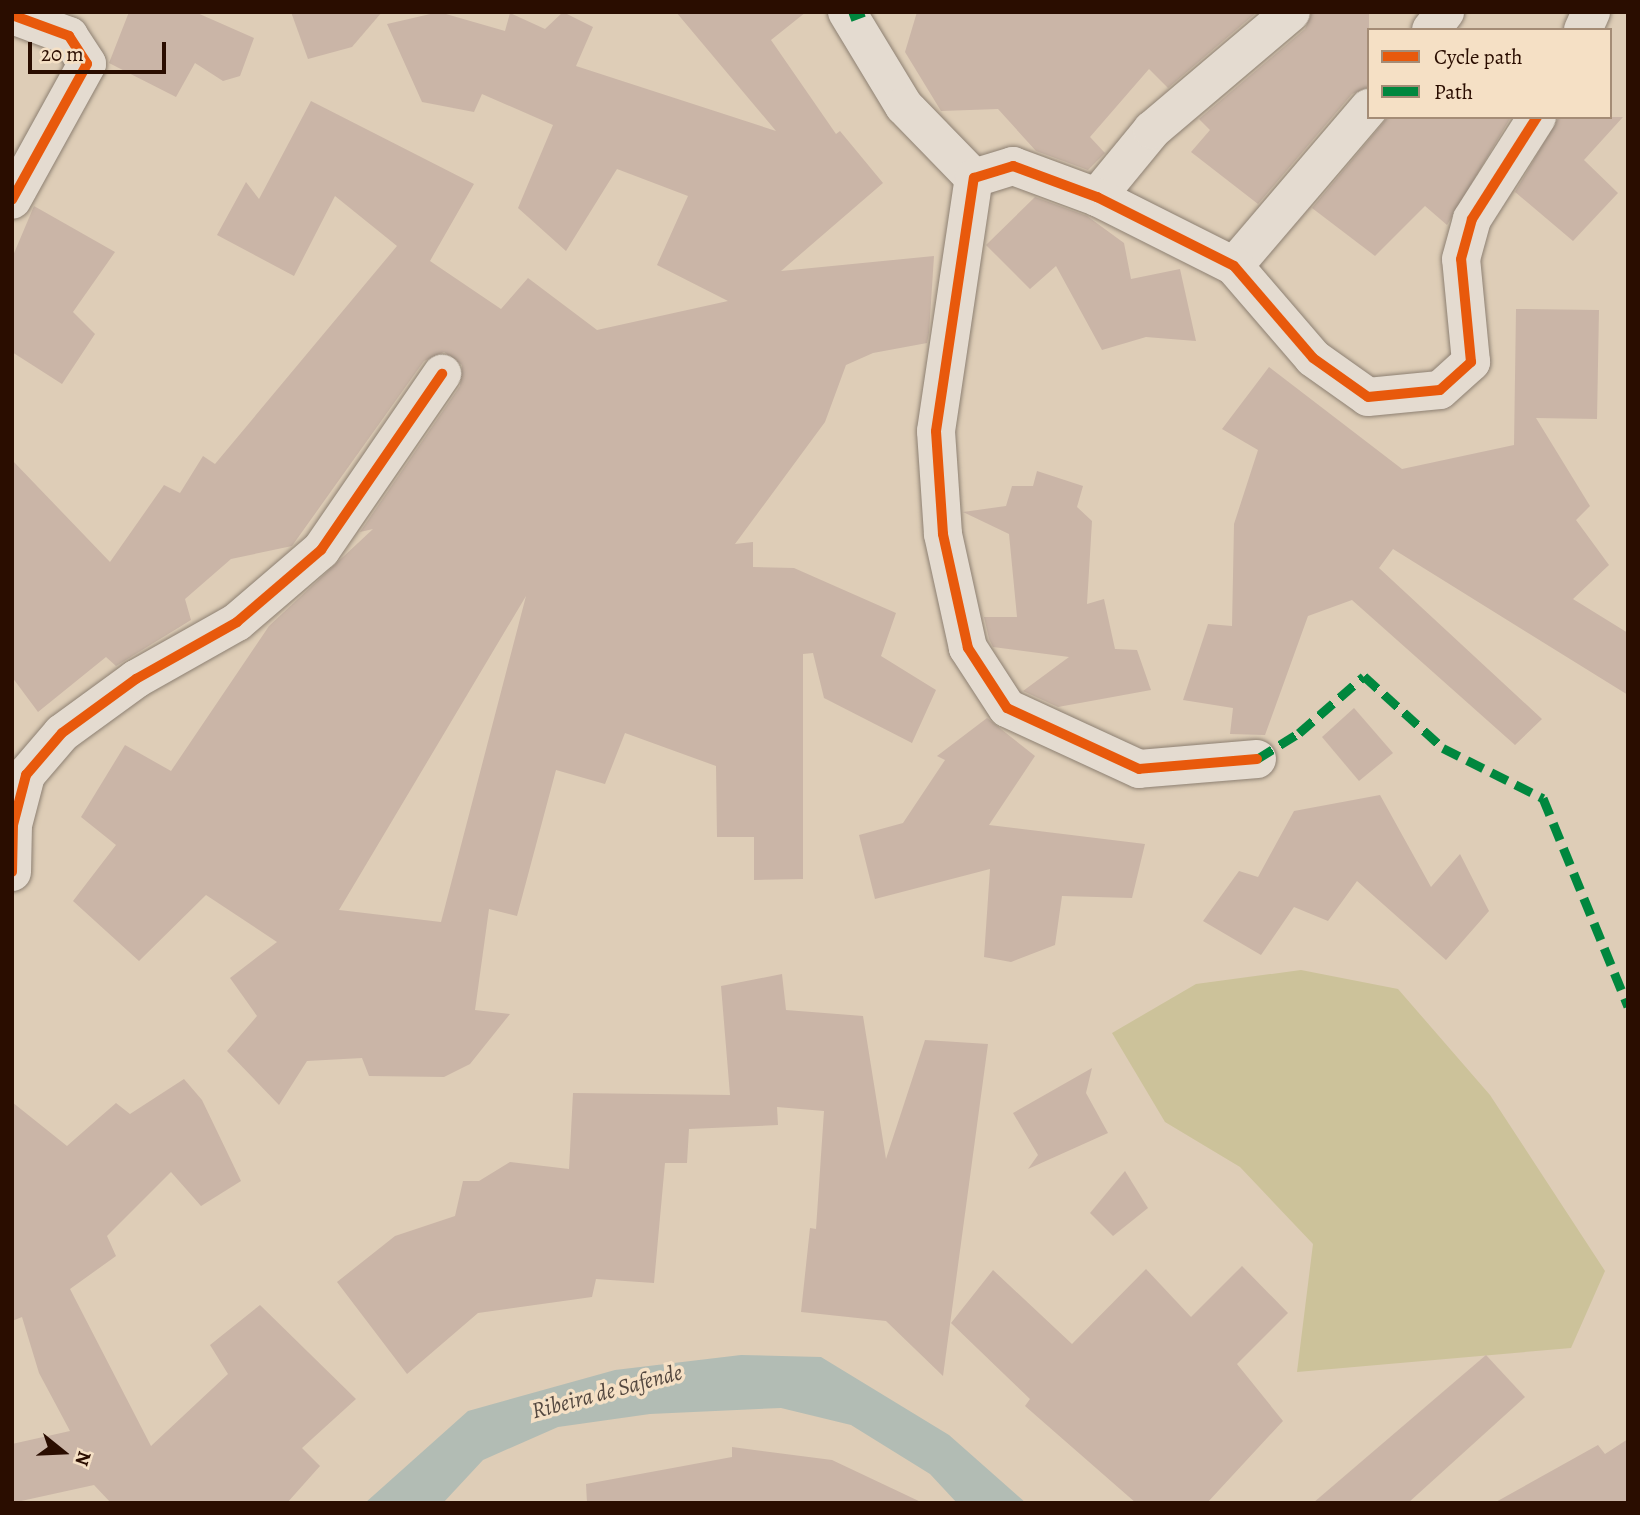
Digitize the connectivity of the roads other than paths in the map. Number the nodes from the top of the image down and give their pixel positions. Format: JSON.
{"nodes":[{"id":1,"x":847,"y":12,"type":"edge"},
{"id":2,"x":1291,"y":12,"type":"edge"},
{"id":3,"x":1445,"y":12,"type":"edge"},
{"id":4,"x":1591,"y":12,"type":"edge"},
{"id":5,"x":12,"y":15,"type":"edge"},
{"id":6,"x":1433,"y":28,"type":"edge"},
{"id":7,"x":1584,"y":28,"type":"edge"},
{"id":8,"x":1367,"y":109,"type":"edge"},
{"id":9,"x":1536,"y":119,"type":"edge"},
{"id":10,"x":974,"y":178,"type":"junction"},
{"id":11,"x":1097,"y":197,"type":"junction"},
{"id":12,"x":12,"y":200,"type":"edge"},
{"id":13,"x":1234,"y":266,"type":"junction"},
{"id":14,"x":442,"y":374,"type":"dead end"},
{"id":15,"x":1257,"y":759,"type":"dead end"},
{"id":16,"x":12,"y":873,"type":"edge"}],
"edges":[{"from":1,"to":10,"type":"street"},
{"from":2,"to":11,"type":"street"},
{"from":3,"to":6,"type":"street"},
{"from":4,"to":7,"type":"street"},
{"from":5,"to":12,"type":"street"},
{"from":8,"to":13,"type":"street"},
{"from":9,"to":13,"type":"street"},
{"from":10,"to":11,"type":"street"},
{"from":10,"to":15,"type":"street"},
{"from":11,"to":13,"type":"street"},
{"from":14,"to":16,"type":"street"}]}
